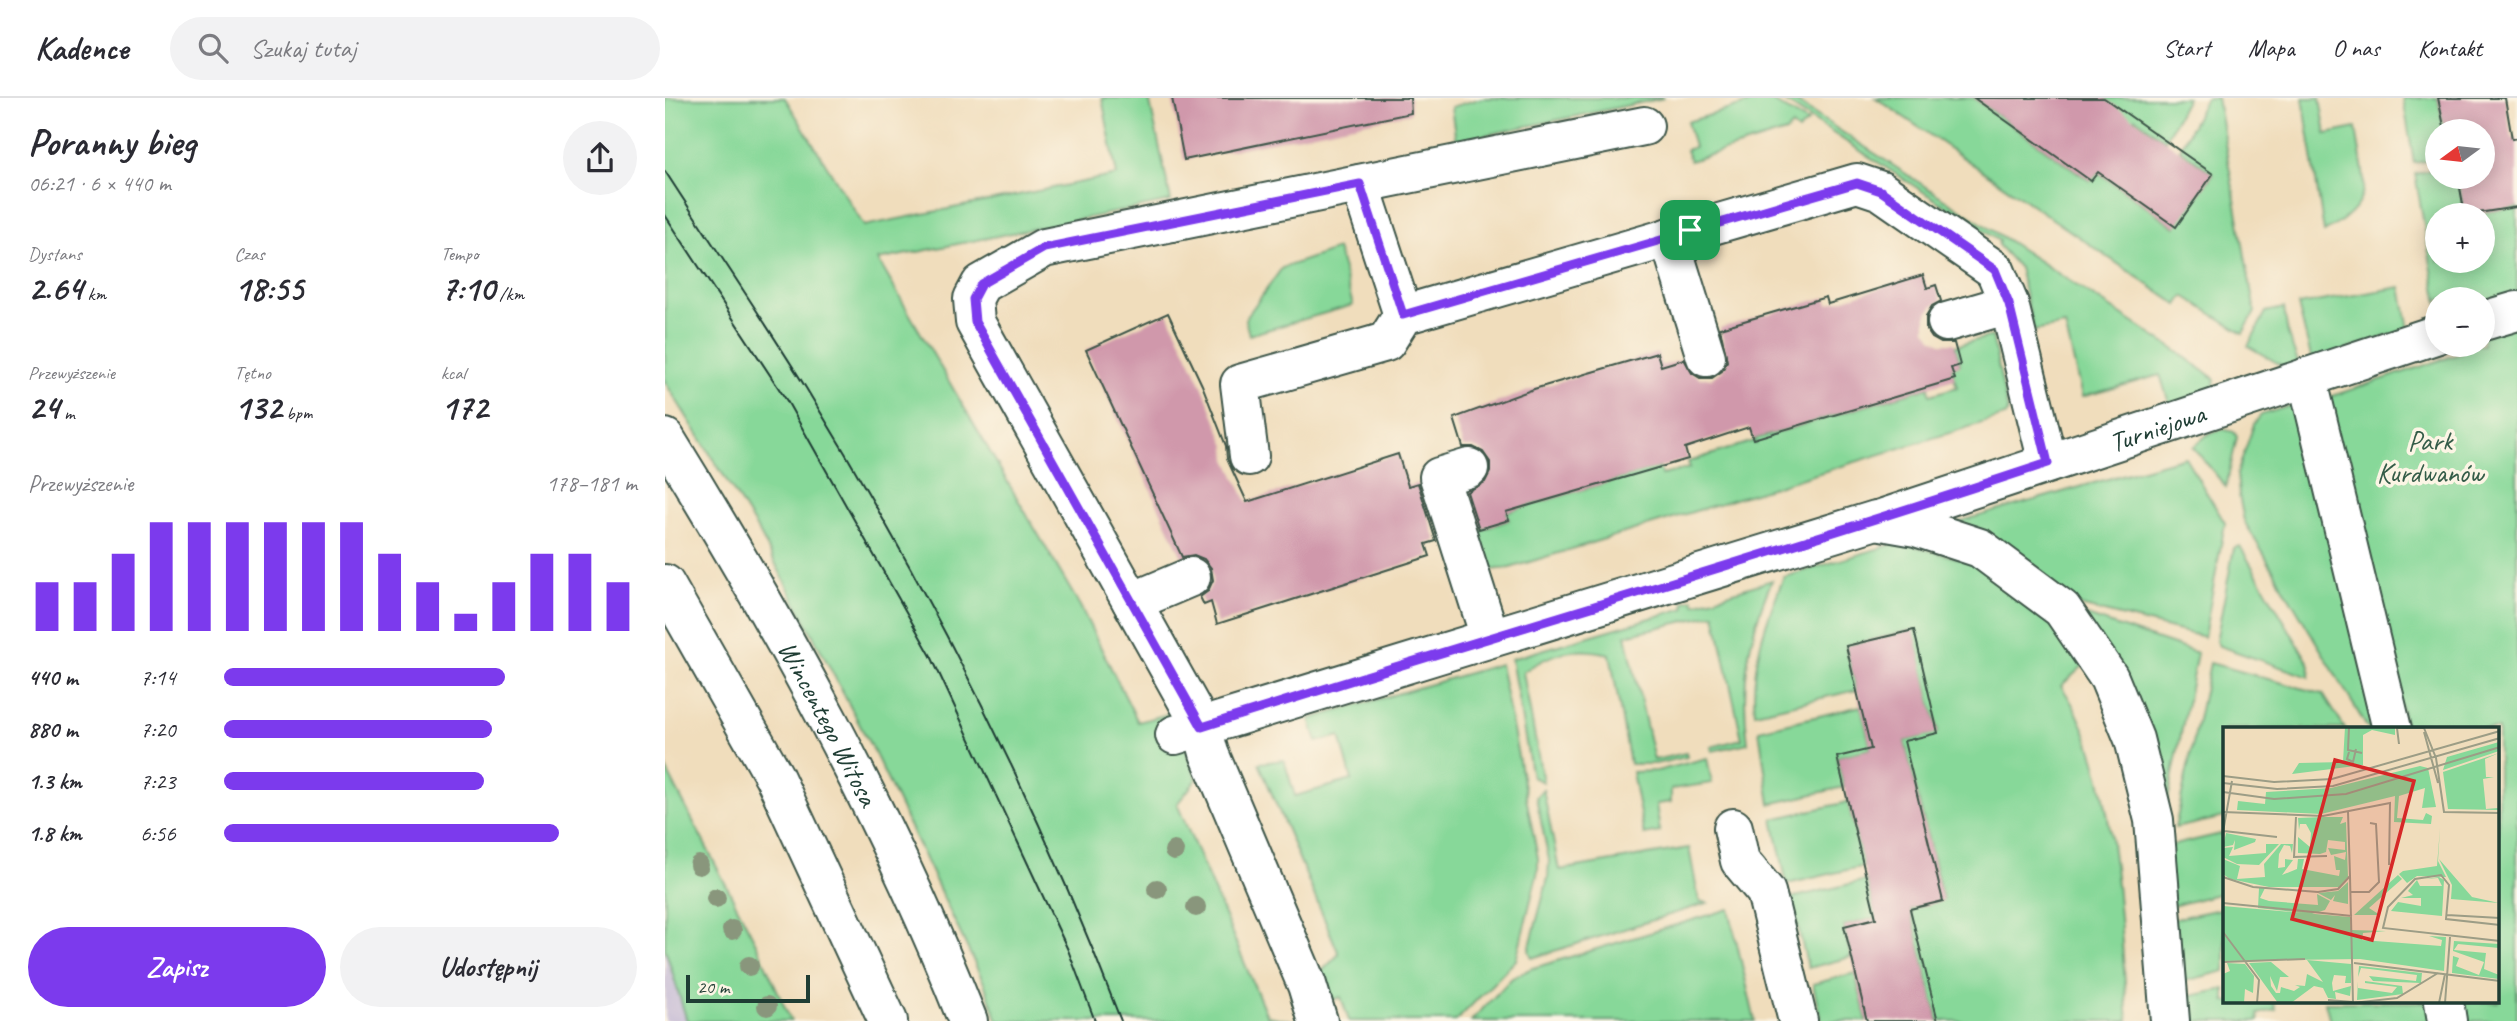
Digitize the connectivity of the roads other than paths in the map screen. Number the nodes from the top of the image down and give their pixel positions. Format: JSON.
{"nodes":[{"id":1,"x":1644,"y":126,"type":"dead end"},
{"id":2,"x":1360,"y":184,"type":"junction"},
{"id":3,"x":1669,"y":237,"type":"junction"},
{"id":4,"x":2009,"y":304,"type":"junction"},
{"id":5,"x":2517,"y":310,"type":"edge"},
{"id":6,"x":1403,"y":315,"type":"junction"},
{"id":7,"x":2495,"y":317,"type":"edge"},
{"id":8,"x":1947,"y":323,"type":"dead end"},
{"id":9,"x":2425,"y":338,"type":"edge"},
{"id":10,"x":1706,"y":357,"type":"dead end"},
{"id":11,"x":2307,"y":377,"type":"junction"},
{"id":12,"x":665,"y":438,"type":"edge"},
{"id":13,"x":1249,"y":456,"type":"dead end"},
{"id":14,"x":2048,"y":463,"type":"junction"},
{"id":15,"x":1469,"y":468,"type":"dead end"},
{"id":16,"x":1876,"y":520,"type":"junction"},
{"id":17,"x":1191,"y":577,"type":"dead end"},
{"id":18,"x":665,"y":584,"type":"edge"},
{"id":19,"x":1132,"y":602,"type":"junction"},
{"id":20,"x":1490,"y":637,"type":"junction"},
{"id":21,"x":2392,"y":727,"type":"edge"},
{"id":22,"x":1188,"y":731,"type":"junction"},
{"id":23,"x":1733,"y":828,"type":"dead end"},
{"id":24,"x":888,"y":1021,"type":"edge"},
{"id":25,"x":968,"y":1021,"type":"edge"},
{"id":26,"x":1318,"y":1021,"type":"edge"},
{"id":27,"x":1798,"y":1021,"type":"edge"},
{"id":28,"x":2170,"y":1021,"type":"edge"}],
"edges":[{"from":1,"to":2,"type":"street"},
{"from":2,"to":6,"type":"street"},
{"from":2,"to":19,"type":"street"},
{"from":3,"to":4,"type":"street"},
{"from":3,"to":6,"type":"street"},
{"from":3,"to":10,"type":"street"},
{"from":4,"to":8,"type":"street"},
{"from":4,"to":14,"type":"street"},
{"from":5,"to":7,"type":"street"},
{"from":6,"to":13,"type":"street"},
{"from":9,"to":11,"type":"street","name":"Turniejowa"},
{"from":11,"to":14,"type":"street","name":"Turniejowa"},
{"from":11,"to":21,"type":"street"},
{"from":12,"to":25,"type":"street","name":"Wincentego Witosa"},
{"from":14,"to":16,"type":"street","name":"Turniejowa"},
{"from":15,"to":20,"type":"street"},
{"from":16,"to":20,"type":"street","name":"Turniejowa"},
{"from":16,"to":28,"type":"street","name":"Turniejowa"},
{"from":17,"to":19,"type":"street"},
{"from":18,"to":24,"type":"street"},
{"from":19,"to":22,"type":"street"},
{"from":20,"to":22,"type":"street","name":"Turniejowa"},
{"from":22,"to":26,"type":"street"},
{"from":23,"to":27,"type":"street"}]}
